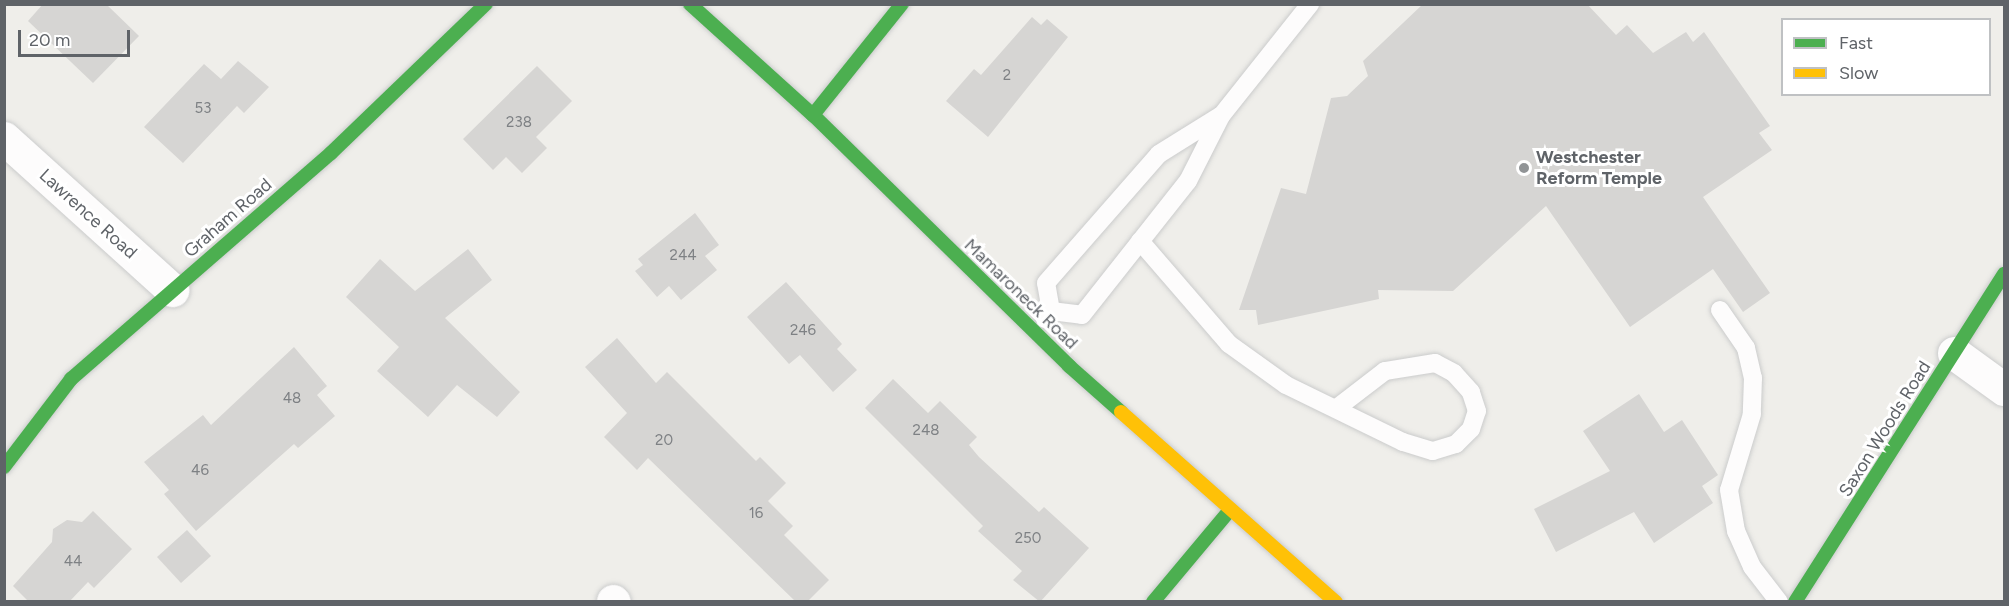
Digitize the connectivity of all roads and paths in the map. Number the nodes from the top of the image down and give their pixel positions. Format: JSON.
{"nodes":[{"id":1,"x":486,"y":4,"type":"edge"},
{"id":2,"x":690,"y":4,"type":"edge"},
{"id":3,"x":902,"y":4,"type":"edge"},
{"id":4,"x":1310,"y":4,"type":"edge"},
{"id":5,"x":813,"y":115,"type":"junction"},
{"id":6,"x":1221,"y":116,"type":"junction"},
{"id":7,"x":4,"y":138,"type":"edge"},
{"id":8,"x":1140,"y":241,"type":"junction"},
{"id":9,"x":2004,"y":274,"type":"edge"},
{"id":10,"x":172,"y":290,"type":"junction"},
{"id":11,"x":1720,"y":309,"type":"dead end"},
{"id":12,"x":1052,"y":311,"type":"junction"},
{"id":13,"x":1035,"y":333,"type":"junction"},
{"id":14,"x":1954,"y":353,"type":"junction"},
{"id":15,"x":2004,"y":389,"type":"edge"},
{"id":16,"x":1336,"y":408,"type":"junction"},
{"id":17,"x":4,"y":467,"type":"edge"},
{"id":18,"x":1230,"y":510,"type":"junction"},
{"id":19,"x":1153,"y":602,"type":"edge"},
{"id":20,"x":1336,"y":602,"type":"edge"},
{"id":21,"x":1779,"y":602,"type":"edge"},
{"id":22,"x":1795,"y":602,"type":"edge"}],
"edges":[{"from":1,"to":10,"type":"street","name":"Graham Road"},
{"from":2,"to":5,"type":"street","name":"Mamaroneck Road"},
{"from":3,"to":5,"type":"street"},
{"from":4,"to":6,"type":"lane"},
{"from":5,"to":13,"type":"street","name":"Mamaroneck Road"},
{"from":6,"to":8,"type":"lane"},
{"from":6,"to":12,"type":"lane"},
{"from":7,"to":10,"type":"street","name":"Lawrence Road"},
{"from":8,"to":12,"type":"lane"},
{"from":8,"to":16,"type":"lane"},
{"from":9,"to":14,"type":"street","name":"Saxon Woods Road"},
{"from":10,"to":17,"type":"street","name":"Graham Road"},
{"from":11,"to":21,"type":"lane"},
{"from":12,"to":13,"type":"lane"},
{"from":13,"to":18,"type":"street","name":"Mamaroneck Road"},
{"from":14,"to":15,"type":"street"},
{"from":14,"to":22,"type":"street","name":"Saxon Woods Road"},
{"from":16,"to":16,"type":"lane"},
{"from":18,"to":19,"type":"street"},
{"from":18,"to":20,"type":"street","name":"Mamaroneck Road"}]}
